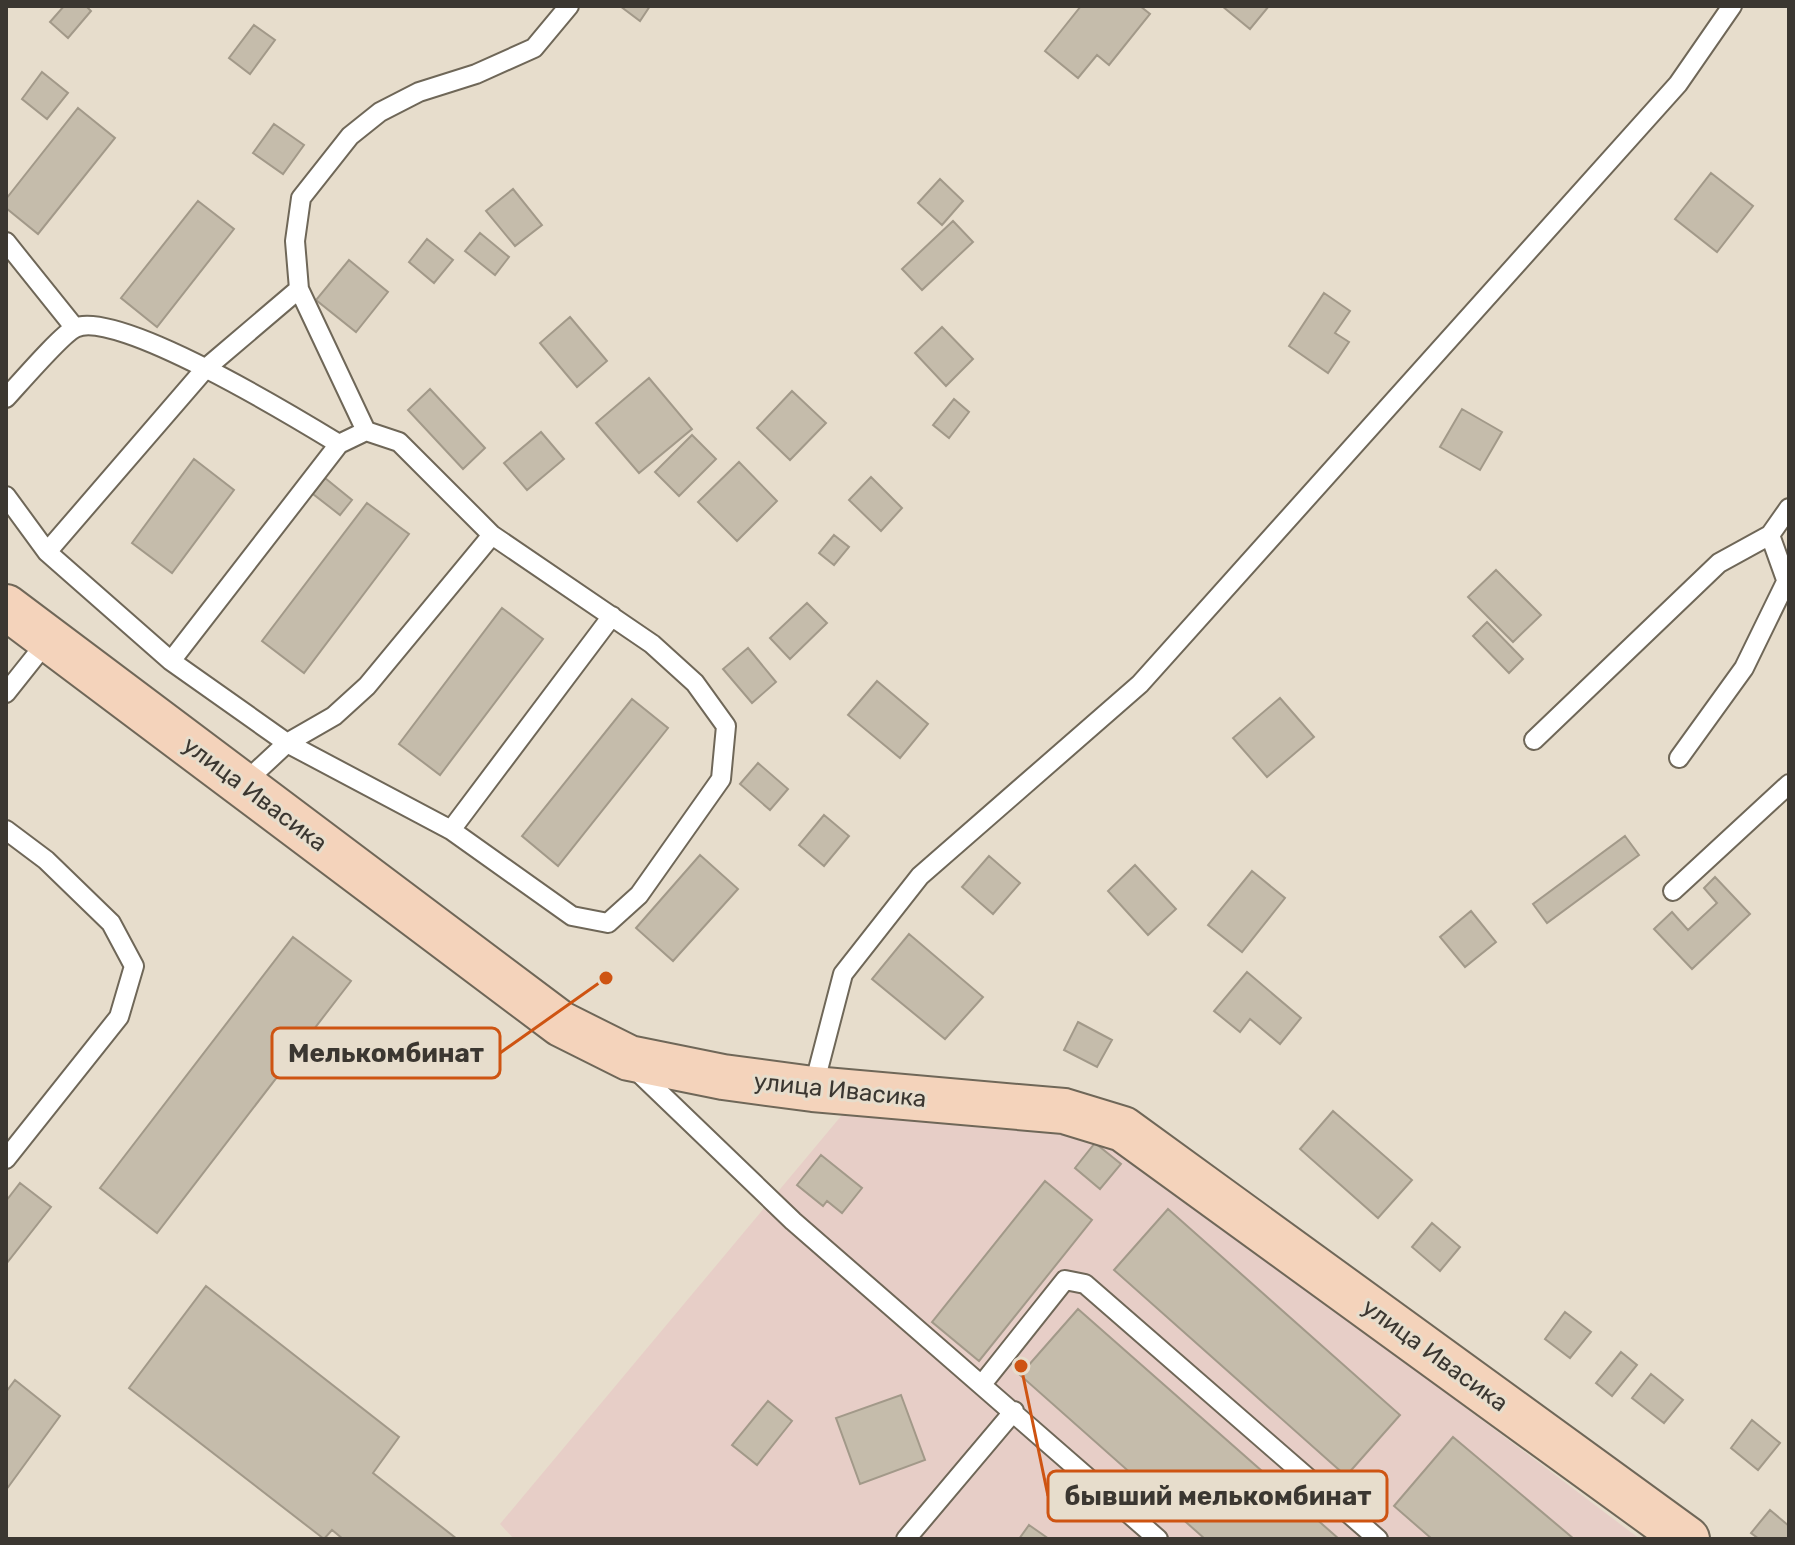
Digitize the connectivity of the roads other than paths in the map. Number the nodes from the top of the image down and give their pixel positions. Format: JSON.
{"nodes":[{"id":1,"x":569,"y":6,"type":"edge"},
{"id":2,"x":1732,"y":6,"type":"edge"},
{"id":3,"x":6,"y":242,"type":"edge"},
{"id":4,"x":299,"y":289,"type":"junction"},
{"id":5,"x":75,"y":328,"type":"junction"},
{"id":6,"x":205,"y":369,"type":"junction"},
{"id":7,"x":6,"y":398,"type":"edge"},
{"id":8,"x":366,"y":431,"type":"junction"},
{"id":9,"x":339,"y":444,"type":"junction"},
{"id":10,"x":6,"y":496,"type":"edge"},
{"id":11,"x":1789,"y":508,"type":"edge"},
{"id":12,"x":492,"y":535,"type":"junction"},
{"id":13,"x":1770,"y":535,"type":"junction"},
{"id":14,"x":47,"y":552,"type":"junction"},
{"id":15,"x":1787,"y":586,"type":"edge"},
{"id":16,"x":6,"y":607,"type":"edge"},
{"id":17,"x":612,"y":616,"type":"junction"},
{"id":18,"x":49,"y":639,"type":"junction"},
{"id":19,"x":171,"y":661,"type":"junction"},
{"id":20,"x":6,"y":693,"type":"edge"},
{"id":21,"x":1534,"y":740,"type":"dead end"},
{"id":22,"x":287,"y":743,"type":"junction"},
{"id":23,"x":1679,"y":758,"type":"dead end"},
{"id":24,"x":243,"y":784,"type":"junction"},
{"id":25,"x":1789,"y":784,"type":"edge"},
{"id":26,"x":6,"y":830,"type":"edge"},
{"id":27,"x":451,"y":830,"type":"junction"},
{"id":28,"x":1673,"y":891,"type":"dead end"},
{"id":29,"x":617,"y":1052,"type":"junction"},
{"id":30,"x":813,"y":1089,"type":"junction"},
{"id":31,"x":6,"y":1159,"type":"edge"},
{"id":32,"x":983,"y":1383,"type":"junction"},
{"id":33,"x":1014,"y":1411,"type":"junction"},
{"id":34,"x":906,"y":1539,"type":"edge"},
{"id":35,"x":1158,"y":1539,"type":"edge"},
{"id":36,"x":1378,"y":1539,"type":"edge"},
{"id":37,"x":1687,"y":1539,"type":"edge"}],
"edges":[{"from":1,"to":4,"type":"lane"},
{"from":2,"to":30,"type":"lane"},
{"from":3,"to":5,"type":"lane"},
{"from":4,"to":6,"type":"lane"},
{"from":4,"to":8,"type":"lane"},
{"from":5,"to":6,"type":"lane"},
{"from":5,"to":7,"type":"lane"},
{"from":6,"to":9,"type":"lane"},
{"from":6,"to":14,"type":"lane"},
{"from":8,"to":9,"type":"lane"},
{"from":8,"to":12,"type":"lane"},
{"from":9,"to":19,"type":"lane"},
{"from":10,"to":14,"type":"lane"},
{"from":11,"to":13,"type":"lane"},
{"from":12,"to":17,"type":"lane"},
{"from":12,"to":22,"type":"lane"},
{"from":13,"to":15,"type":"lane"},
{"from":13,"to":21,"type":"lane"},
{"from":14,"to":19,"type":"lane"},
{"from":15,"to":23,"type":"lane"},
{"from":16,"to":18,"type":"main road","name":"улица Ивасика"},
{"from":17,"to":27,"type":"lane"},
{"from":17,"to":27,"type":"lane"},
{"from":18,"to":20,"type":"lane"},
{"from":18,"to":24,"type":"main road","name":"улица Ивасика"},
{"from":19,"to":22,"type":"lane"},
{"from":22,"to":24,"type":"lane"},
{"from":22,"to":27,"type":"lane"},
{"from":24,"to":29,"type":"main road","name":"улица Ивасика"},
{"from":25,"to":28,"type":"lane"},
{"from":26,"to":31,"type":"lane"},
{"from":29,"to":30,"type":"main road","name":"улица Ивасика"},
{"from":29,"to":32,"type":"lane"},
{"from":30,"to":37,"type":"main road","name":"улица Ивасика"},
{"from":32,"to":33,"type":"lane"},
{"from":32,"to":36,"type":"lane"},
{"from":33,"to":34,"type":"lane"},
{"from":33,"to":35,"type":"lane"}]}
